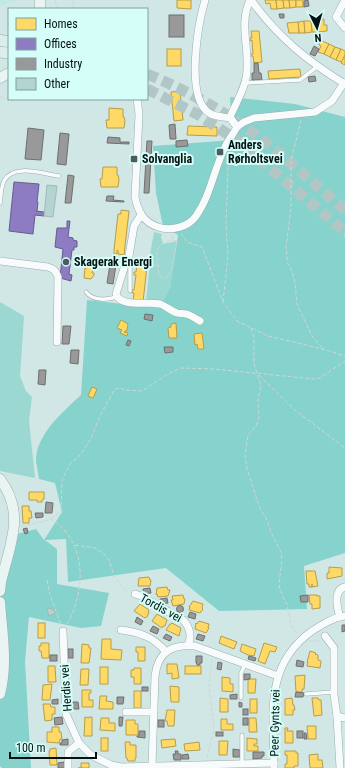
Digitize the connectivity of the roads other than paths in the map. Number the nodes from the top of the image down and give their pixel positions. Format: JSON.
{"nodes":[{"id":1,"x":206,"y":0,"type":"edge"},
{"id":2,"x":251,"y":0,"type":"edge"},
{"id":3,"x":345,"y":0,"type":"edge"},
{"id":4,"x":345,"y":28,"type":"edge"},
{"id":5,"x":318,"y":66,"type":"junction"},
{"id":6,"x":244,"y":83,"type":"junction"},
{"id":7,"x":344,"y":83,"type":"edge"},
{"id":8,"x":137,"y":100,"type":"edge"},
{"id":9,"x":238,"y":127,"type":"junction"},
{"id":10,"x":59,"y":176,"type":"dead end"},
{"id":11,"x":0,"y":203,"type":"edge"},
{"id":12,"x":141,"y":215,"type":"junction"},
{"id":13,"x":0,"y":261,"type":"edge"},
{"id":14,"x":128,"y":262,"type":"junction"},
{"id":15,"x":130,"y":291,"type":"dead end"},
{"id":16,"x":86,"y":292,"type":"dead end"},
{"id":17,"x":117,"y":297,"type":"junction"},
{"id":18,"x":200,"y":321,"type":"dead end"},
{"id":19,"x":57,"y":342,"type":"dead end"},
{"id":20,"x":0,"y":479,"type":"edge"},
{"id":21,"x":345,"y":586,"type":"edge"},
{"id":22,"x":0,"y":591,"type":"edge"},
{"id":23,"x":135,"y":594,"type":"road end"},
{"id":24,"x":0,"y":602,"type":"edge"},
{"id":25,"x":342,"y":617,"type":"edge"},
{"id":26,"x":121,"y":630,"type":"dead end"},
{"id":27,"x":63,"y":631,"type":"road end"},
{"id":28,"x":325,"y":636,"type":"dead end"},
{"id":29,"x":188,"y":646,"type":"junction"},
{"id":30,"x":166,"y":652,"type":"junction"},
{"id":31,"x":245,"y":665,"type":"junction"},
{"id":32,"x":278,"y":676,"type":"junction"},
{"id":33,"x":334,"y":692,"type":"junction"},
{"id":34,"x":0,"y":694,"type":"edge"},
{"id":35,"x":306,"y":694,"type":"dead end"},
{"id":36,"x":241,"y":698,"type":"dead end"},
{"id":37,"x":126,"y":712,"type":"dead end"},
{"id":38,"x":153,"y":712,"type":"junction"},
{"id":39,"x":337,"y":716,"type":"junction"},
{"id":40,"x":345,"y":718,"type":"edge"},
{"id":41,"x":242,"y":735,"type":"dead end"},
{"id":42,"x":79,"y":743,"type":"junction"},
{"id":43,"x":241,"y":765,"type":"edge"},
{"id":44,"x":274,"y":765,"type":"edge"},
{"id":45,"x":152,"y":766,"type":"junction"},
{"id":46,"x":111,"y":767,"type":"edge"},
{"id":47,"x":189,"y":767,"type":"edge"},
{"id":48,"x":68,"y":768,"type":"edge"},
{"id":49,"x":340,"y":768,"type":"edge"}],
"edges":[{"from":1,"to":9,"type":"street"},
{"from":2,"to":5,"type":"street"},
{"from":2,"to":6,"type":"street"},
{"from":3,"to":4,"type":"street"},
{"from":5,"to":6,"type":"lane"},
{"from":5,"to":7,"type":"street"},
{"from":6,"to":9,"type":"street"},
{"from":7,"to":9,"type":"street"},
{"from":8,"to":12,"type":"street"},
{"from":9,"to":12,"type":"street"},
{"from":10,"to":11,"type":"lane"},
{"from":12,"to":14,"type":"street"},
{"from":13,"to":19,"type":"street"},
{"from":14,"to":15,"type":"lane"},
{"from":14,"to":17,"type":"street"},
{"from":16,"to":17,"type":"lane"},
{"from":17,"to":18,"type":"street"},
{"from":20,"to":22,"type":"main road"},
{"from":21,"to":25,"type":"street"},
{"from":23,"to":29,"type":"street","name":"Tordis vei"},
{"from":24,"to":34,"type":"main road"},
{"from":25,"to":32,"type":"street","name":"Peer Gynts vei"},
{"from":26,"to":30,"type":"street"},
{"from":27,"to":42,"type":"street","name":"Herdis vei"},
{"from":28,"to":33,"type":"street"},
{"from":29,"to":30,"type":"street"},
{"from":29,"to":31,"type":"street"},
{"from":30,"to":38,"type":"street"},
{"from":31,"to":32,"type":"street"},
{"from":31,"to":36,"type":"lane"},
{"from":32,"to":44,"type":"street","name":"Peer Gynts vei"},
{"from":33,"to":35,"type":"lane"},
{"from":33,"to":39,"type":"street"},
{"from":37,"to":38,"type":"street"},
{"from":38,"to":45,"type":"street"},
{"from":39,"to":40,"type":"street"},
{"from":39,"to":49,"type":"street"},
{"from":41,"to":43,"type":"lane"},
{"from":42,"to":46,"type":"street","name":"Herdis vei"},
{"from":42,"to":48,"type":"street"},
{"from":43,"to":44,"type":"street","name":"Herdis vei"},
{"from":43,"to":47,"type":"street","name":"Herdis vei"},
{"from":45,"to":46,"type":"street","name":"Herdis vei"},
{"from":45,"to":47,"type":"street","name":"Herdis vei"}]}
